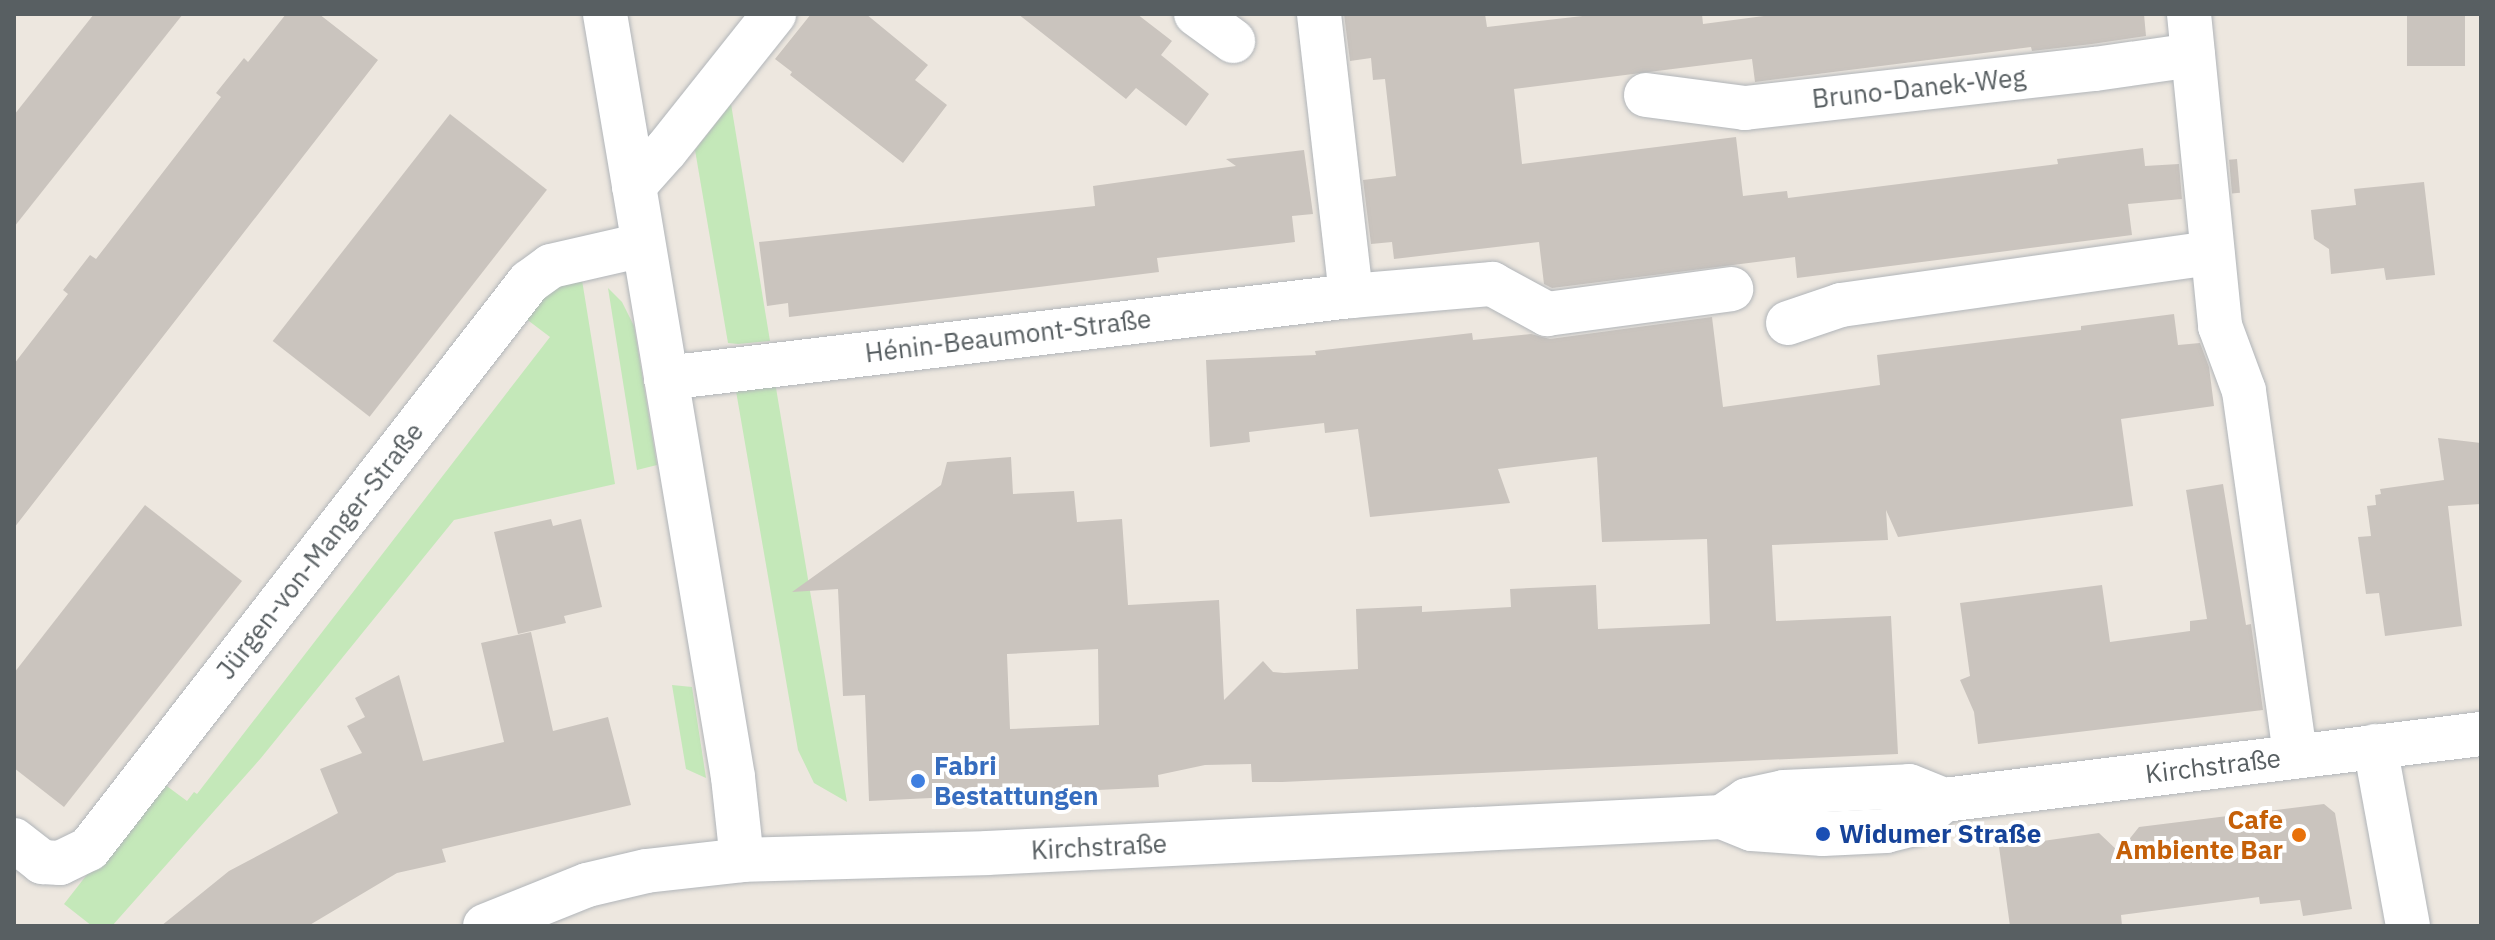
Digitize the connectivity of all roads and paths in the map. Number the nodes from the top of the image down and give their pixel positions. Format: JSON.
{"nodes":[{"id":1,"x":605,"y":14,"type":"edge"},
{"id":2,"x":774,"y":14,"type":"edge"},
{"id":3,"x":1196,"y":14,"type":"edge"},
{"id":4,"x":1319,"y":14,"type":"edge"},
{"id":5,"x":2191,"y":34,"type":"edge"},
{"id":6,"x":1233,"y":41,"type":"dead end"},
{"id":7,"x":1646,"y":95,"type":"dead end"},
{"id":8,"x":634,"y":186,"type":"junction"},
{"id":9,"x":643,"y":245,"type":"junction"},
{"id":10,"x":2212,"y":253,"type":"junction"},
{"id":11,"x":1731,"y":289,"type":"dead end"},
{"id":12,"x":1351,"y":296,"type":"junction"},
{"id":13,"x":1788,"y":323,"type":"dead end"},
{"id":14,"x":666,"y":378,"type":"junction"},
{"id":15,"x":2481,"y":734,"type":"edge"},
{"id":16,"x":2375,"y":746,"type":"junction"},
{"id":17,"x":2295,"y":756,"type":"junction"},
{"id":18,"x":14,"y":840,"type":"edge"},
{"id":19,"x":742,"y":860,"type":"junction"},
{"id":20,"x":485,"y":926,"type":"edge"},
{"id":21,"x":2408,"y":926,"type":"edge"}],
"edges":[{"from":1,"to":8,"type":"street"},
{"from":2,"to":8,"type":"street"},
{"from":3,"to":6,"type":"street"},
{"from":4,"to":12,"type":"street"},
{"from":5,"to":7,"type":"street","name":"Bruno-Danek-Weg"},
{"from":5,"to":10,"type":"street","name":"Bruno-Danek-Weg"},
{"from":8,"to":9,"type":"street"},
{"from":9,"to":14,"type":"street"},
{"from":9,"to":18,"type":"street","name":"Jürgen-von-Manger-Straße"},
{"from":10,"to":13,"type":"street"},
{"from":10,"to":17,"type":"street","name":"Bruno-Danek-Weg"},
{"from":11,"to":12,"type":"street","name":"Hénin-Beaumont-Straße"},
{"from":12,"to":14,"type":"street","name":"Hénin-Beaumont-Straße"},
{"from":14,"to":19,"type":"street"},
{"from":15,"to":16,"type":"street","name":"Kirchstraße"},
{"from":16,"to":17,"type":"street","name":"Kirchstraße"},
{"from":16,"to":21,"type":"street"},
{"from":17,"to":19,"type":"street","name":"Kirchstraße"},
{"from":19,"to":20,"type":"street","name":"Kirchstraße"}]}
